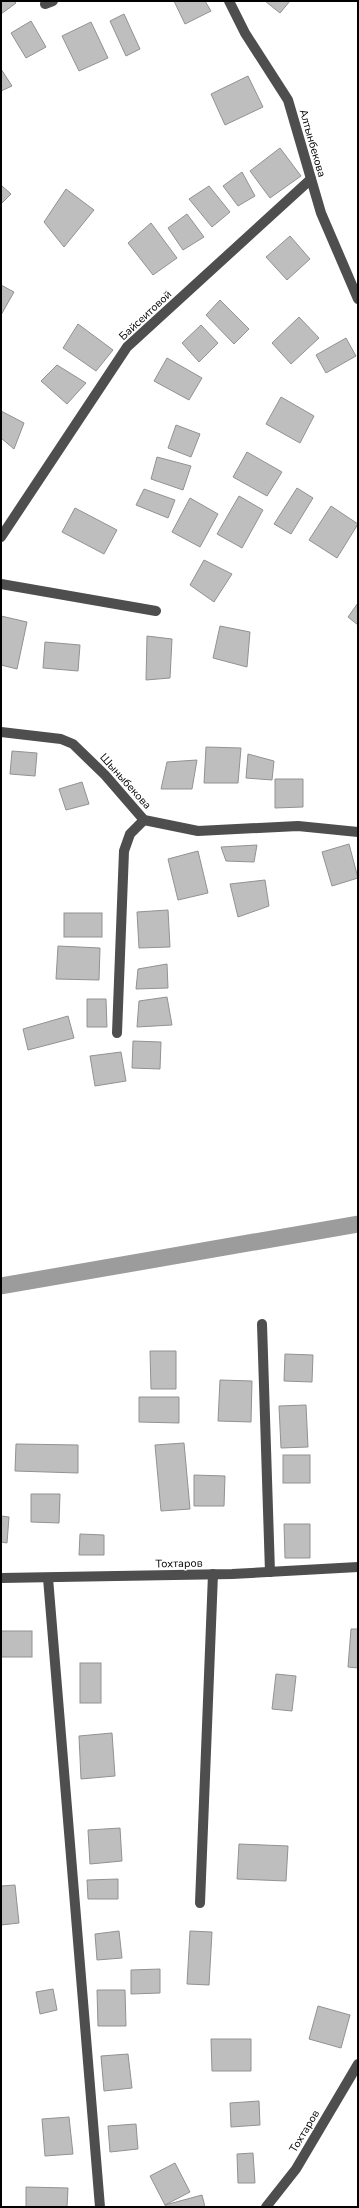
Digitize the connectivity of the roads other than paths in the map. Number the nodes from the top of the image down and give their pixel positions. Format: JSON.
{"nodes":[{"id":1,"x":229,"y":1,"type":"edge"},
{"id":2,"x":311,"y":179,"type":"junction"},
{"id":3,"x":358,"y":299,"type":"edge"},
{"id":4,"x":1,"y":537,"type":"edge"},
{"id":5,"x":1,"y":584,"type":"edge"},
{"id":6,"x":156,"y":611,"type":"dead end"},
{"id":7,"x":1,"y":732,"type":"edge"},
{"id":8,"x":144,"y":820,"type":"junction"},
{"id":9,"x":358,"y":832,"type":"edge"},
{"id":10,"x":117,"y":1034,"type":"dead end"},
{"id":11,"x":262,"y":1324,"type":"dead end"},
{"id":12,"x":358,"y":1567,"type":"edge"},
{"id":13,"x":270,"y":1572,"type":"junction"},
{"id":14,"x":213,"y":1574,"type":"junction"},
{"id":15,"x":1,"y":1578,"type":"edge"},
{"id":16,"x":48,"y":1578,"type":"junction"},
{"id":17,"x":200,"y":1903,"type":"dead end"},
{"id":18,"x":358,"y":2064,"type":"edge"},
{"id":19,"x":100,"y":2207,"type":"edge"},
{"id":20,"x":266,"y":2207,"type":"edge"}],
"edges":[{"from":1,"to":2,"type":"street","name":"Алтынбекова"},
{"from":2,"to":3,"type":"street","name":"Алтынбекова"},
{"from":2,"to":4,"type":"street","name":"Байсеитовой"},
{"from":5,"to":6,"type":"street"},
{"from":7,"to":8,"type":"street","name":"Шыныбекова"},
{"from":8,"to":9,"type":"street","name":"Шыныбекова"},
{"from":8,"to":10,"type":"street"},
{"from":11,"to":13,"type":"street"},
{"from":12,"to":13,"type":"street","name":"Тохтаров"},
{"from":13,"to":14,"type":"street","name":"Тохтаров"},
{"from":14,"to":16,"type":"street","name":"Тохтаров"},
{"from":14,"to":17,"type":"street"},
{"from":15,"to":16,"type":"street","name":"Тохтаров"},
{"from":16,"to":19,"type":"street"},
{"from":18,"to":20,"type":"street","name":"Тохтаров"}]}
